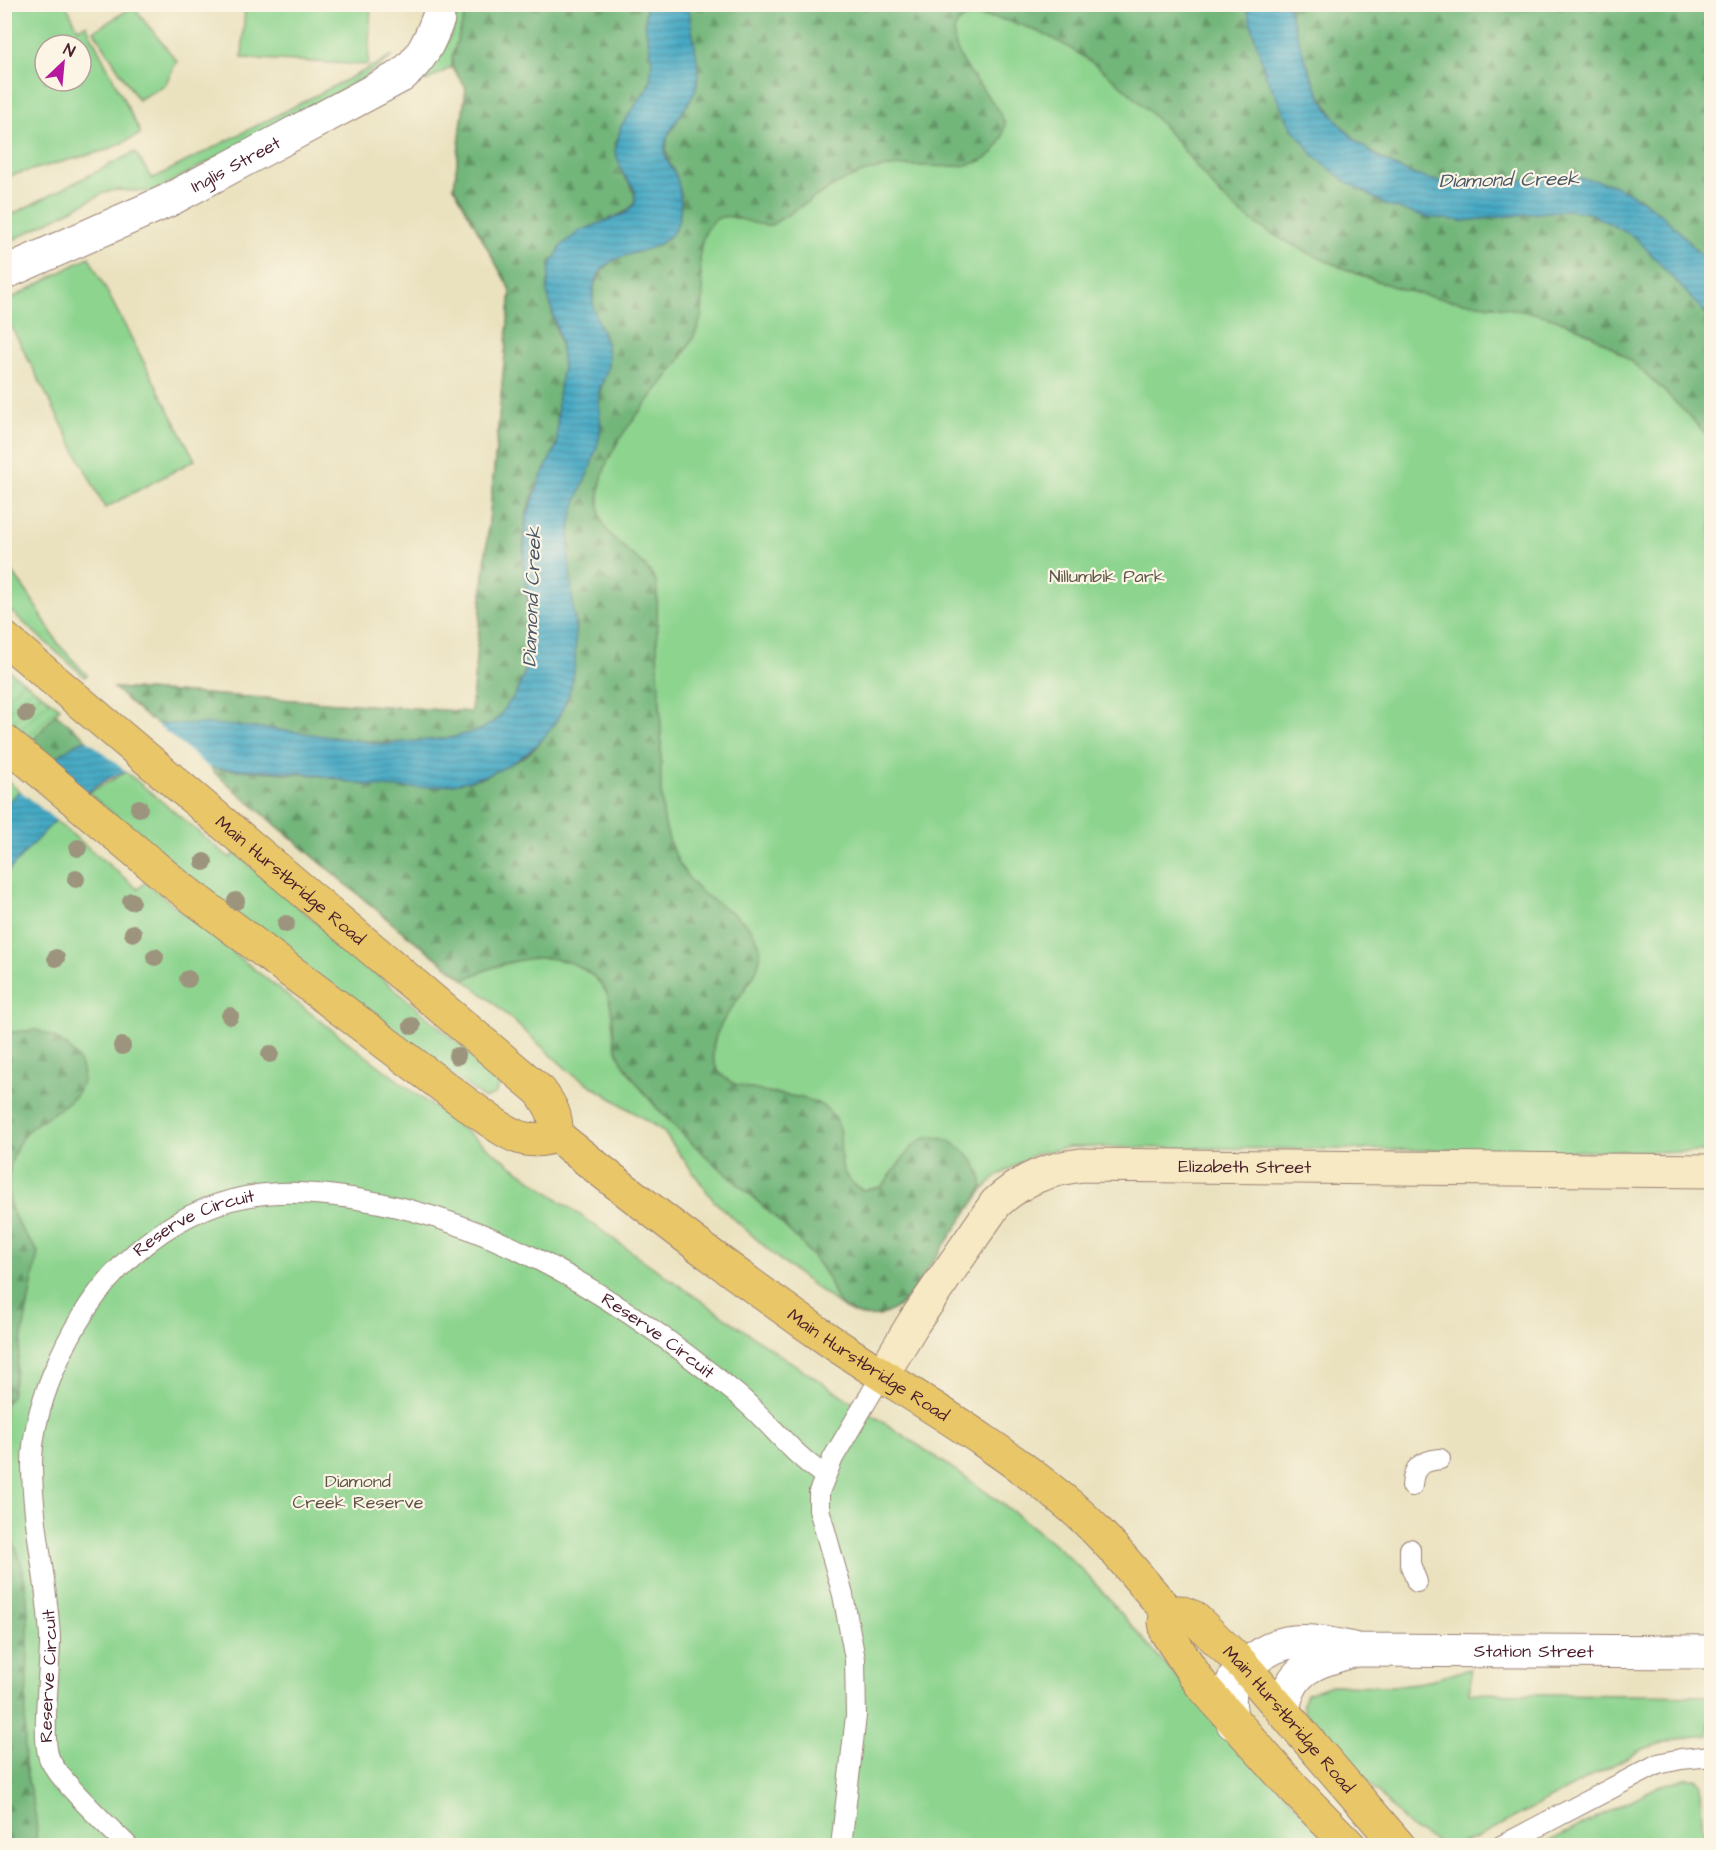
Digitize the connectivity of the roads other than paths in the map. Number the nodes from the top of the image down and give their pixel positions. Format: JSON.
{"nodes":[{"id":1,"x":438,"y":19,"type":"dead end"},
{"id":2,"x":4,"y":273,"type":"edge"},
{"id":3,"x":4,"y":638,"type":"edge"},
{"id":4,"x":11,"y":747,"type":"edge"},
{"id":5,"x":556,"y":1135,"type":"junction"},
{"id":6,"x":1712,"y":1171,"type":"edge"},
{"id":7,"x":882,"y":1375,"type":"junction"},
{"id":8,"x":1440,"y":1459,"type":"dead end"},
{"id":9,"x":824,"y":1475,"type":"junction"},
{"id":10,"x":1412,"y":1486,"type":"dead end"},
{"id":11,"x":1410,"y":1548,"type":"dead end"},
{"id":12,"x":1417,"y":1582,"type":"dead end"},
{"id":13,"x":1167,"y":1611,"type":"junction"},
{"id":14,"x":1358,"y":1650,"type":"junction"},
{"id":15,"x":1712,"y":1652,"type":"edge"},
{"id":16,"x":1244,"y":1665,"type":"junction"},
{"id":17,"x":1283,"y":1712,"type":"junction"},
{"id":18,"x":1233,"y":1723,"type":"junction"},
{"id":19,"x":1712,"y":1756,"type":"edge"},
{"id":20,"x":1399,"y":1841,"type":"edge"},
{"id":21,"x":128,"y":1845,"type":"edge"},
{"id":22,"x":841,"y":1845,"type":"edge"},
{"id":23,"x":1350,"y":1845,"type":"edge"},
{"id":24,"x":1501,"y":1845,"type":"edge"}],
"edges":[{"from":1,"to":2,"type":"street","name":"Inglis Street"},
{"from":3,"to":5,"type":"main road","name":"Main Hurstbridge Road"},
{"from":4,"to":5,"type":"main road"},
{"from":5,"to":7,"type":"main road","name":"Main Hurstbridge Road"},
{"from":6,"to":7,"type":"street","name":"Elizabeth Street"},
{"from":7,"to":9,"type":"lane"},
{"from":7,"to":13,"type":"main road","name":"Main Hurstbridge Road"},
{"from":8,"to":10,"type":"lane"},
{"from":9,"to":21,"type":"lane","name":"Reserve Circuit"},
{"from":9,"to":22,"type":"lane"},
{"from":11,"to":12,"type":"lane"},
{"from":13,"to":16,"type":"main road","name":"Main Hurstbridge Road"},
{"from":13,"to":18,"type":"main road"},
{"from":14,"to":15,"type":"street","name":"Station Street"},
{"from":14,"to":16,"type":"street","name":"Station Street"},
{"from":14,"to":17,"type":"street","name":"Station Street"},
{"from":16,"to":17,"type":"main road","name":"Main Hurstbridge Road"},
{"from":16,"to":18,"type":"street","name":"Station Street"},
{"from":17,"to":20,"type":"main road","name":"Main Hurstbridge Road"},
{"from":18,"to":23,"type":"main road"},
{"from":19,"to":24,"type":"lane"}]}
